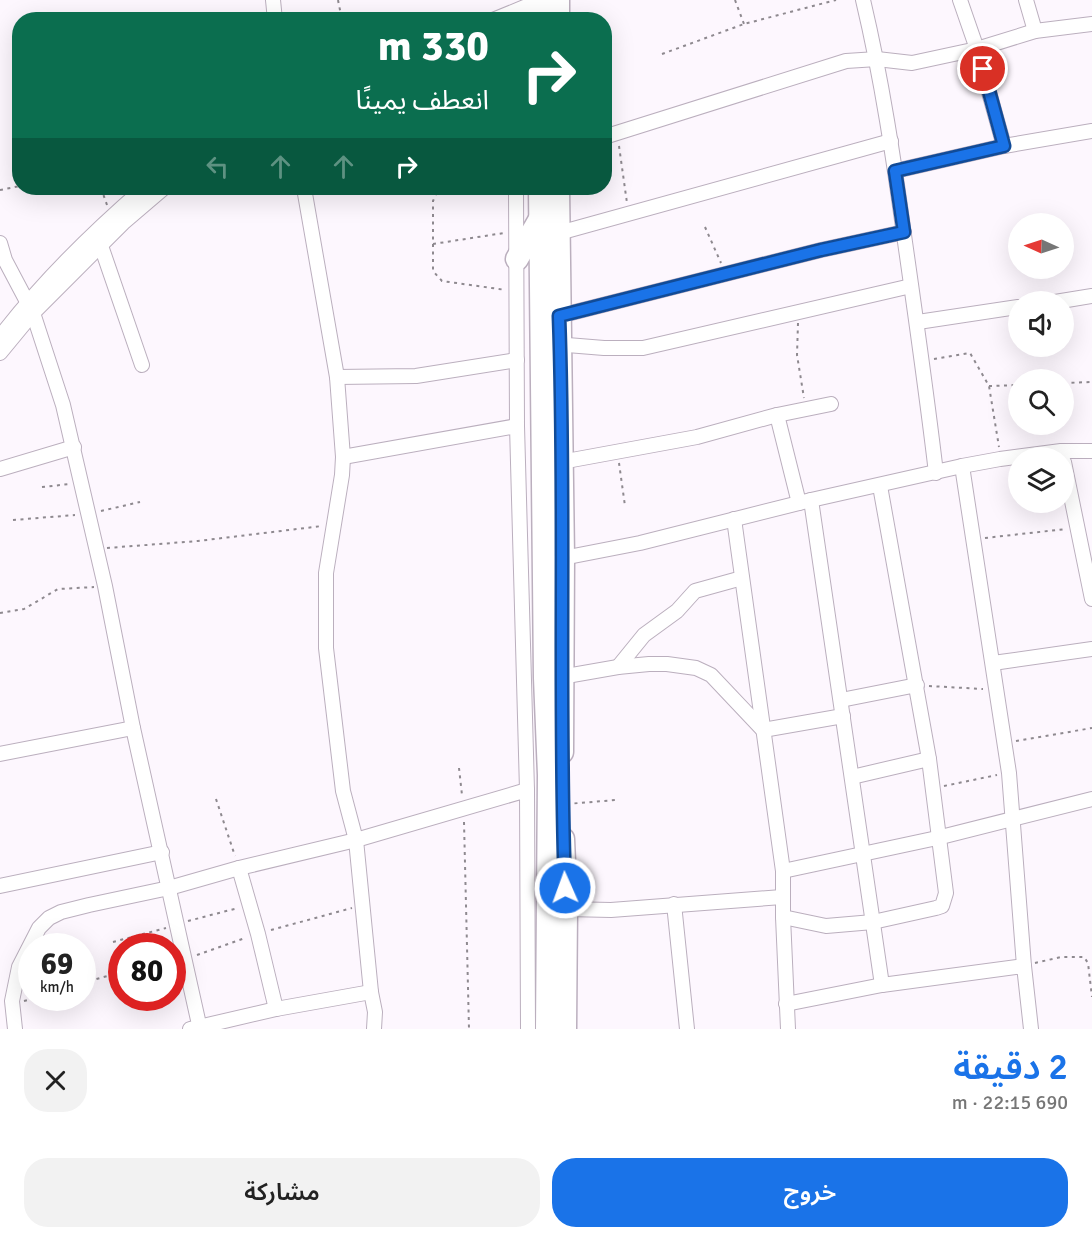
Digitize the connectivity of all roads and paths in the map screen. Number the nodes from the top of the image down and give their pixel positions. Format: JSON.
{"nodes":[{"id":1,"x":735,"y":0,"type":"edge"},
{"id":2,"x":836,"y":0,"type":"edge"},
{"id":3,"x":863,"y":0,"type":"edge"},
{"id":4,"x":960,"y":0,"type":"edge"},
{"id":5,"x":1026,"y":0,"type":"edge"},
{"id":6,"x":547,"y":9,"type":"edge"},
{"id":7,"x":515,"y":10,"type":"edge"},
{"id":8,"x":744,"y":24,"type":"junction"},
{"id":9,"x":1092,"y":24,"type":"edge"},
{"id":10,"x":1035,"y":31,"type":"junction"},
{"id":11,"x":977,"y":49,"type":"junction"},
{"id":12,"x":662,"y":54,"type":"dead end"},
{"id":13,"x":877,"y":59,"type":"junction"},
{"id":14,"x":1092,"y":131,"type":"edge"},
{"id":15,"x":612,"y":135,"type":"edge"},
{"id":16,"x":612,"y":139,"type":"edge"},
{"id":17,"x":891,"y":141,"type":"junction"},
{"id":18,"x":1004,"y":146,"type":"junction"},
{"id":19,"x":895,"y":171,"type":"junction"},
{"id":20,"x":104,"y":195,"type":"edge"},
{"id":21,"x":136,"y":195,"type":"edge"},
{"id":22,"x":156,"y":195,"type":"edge"},
{"id":23,"x":305,"y":195,"type":"edge"},
{"id":24,"x":435,"y":195,"type":"edge"},
{"id":25,"x":516,"y":195,"type":"edge"},
{"id":26,"x":540,"y":195,"type":"edge"},
{"id":27,"x":558,"y":195,"type":"edge"},
{"id":28,"x":629,"y":214,"type":"junction"},
{"id":29,"x":111,"y":216,"type":"junction"},
{"id":30,"x":541,"y":217,"type":"junction"},
{"id":31,"x":705,"y":227,"type":"dead end"},
{"id":32,"x":517,"y":231,"type":"junction"},
{"id":33,"x":904,"y":232,"type":"junction"},
{"id":34,"x":94,"y":233,"type":"junction"},
{"id":35,"x":559,"y":233,"type":"junction"},
{"id":36,"x":0,"y":243,"type":"edge"},
{"id":37,"x":433,"y":244,"type":"junction"},
{"id":38,"x":102,"y":246,"type":"junction"},
{"id":39,"x":518,"y":260,"type":"junction"},
{"id":40,"x":726,"y":274,"type":"junction"},
{"id":41,"x":911,"y":286,"type":"junction"},
{"id":42,"x":518,"y":292,"type":"junction"},
{"id":43,"x":1092,"y":296,"type":"edge"},
{"id":44,"x":1074,"y":299,"type":"edge"},
{"id":45,"x":30,"y":307,"type":"junction"},
{"id":46,"x":1008,"y":308,"type":"edge"},
{"id":47,"x":799,"y":310,"type":"junction"},
{"id":48,"x":559,"y":316,"type":"junction"},
{"id":49,"x":918,"y":322,"type":"junction"},
{"id":50,"x":0,"y":337,"type":"edge"},
{"id":51,"x":551,"y":343,"type":"junction"},
{"id":52,"x":0,"y":353,"type":"edge"},
{"id":53,"x":517,"y":360,"type":"junction"},
{"id":54,"x":922,"y":361,"type":"junction"},
{"id":55,"x":142,"y":365,"type":"dead end"},
{"id":56,"x":337,"y":377,"type":"junction"},
{"id":57,"x":1092,"y":382,"type":"edge"},
{"id":58,"x":1074,"y":383,"type":"edge"},
{"id":59,"x":1008,"y":385,"type":"edge"},
{"id":60,"x":989,"y":386,"type":"junction"},
{"id":61,"x":831,"y":405,"type":"dead end"},
{"id":62,"x":806,"y":409,"type":"junction"},
{"id":63,"x":777,"y":415,"type":"junction"},
{"id":64,"x":517,"y":426,"type":"junction"},
{"id":65,"x":74,"y":447,"type":"junction"},
{"id":66,"x":617,"y":451,"type":"junction"},
{"id":67,"x":1092,"y":451,"type":"edge"},
{"id":68,"x":1074,"y":455,"type":"edge"},
{"id":69,"x":343,"y":457,"type":"junction"},
{"id":70,"x":1000,"y":459,"type":"junction"},
{"id":71,"x":1008,"y":459,"type":"edge"},
{"id":72,"x":561,"y":462,"type":"junction"},
{"id":73,"x":962,"y":466,"type":"junction"},
{"id":74,"x":0,"y":469,"type":"edge"},
{"id":75,"x":936,"y":473,"type":"junction"},
{"id":76,"x":82,"y":483,"type":"junction"},
{"id":77,"x":880,"y":486,"type":"junction"},
{"id":78,"x":42,"y":487,"type":"dead end"},
{"id":79,"x":805,"y":502,"type":"junction"},
{"id":80,"x":625,"y":506,"type":"dead end"},
{"id":81,"x":1074,"y":513,"type":"edge"},
{"id":82,"x":735,"y":519,"type":"junction"},
{"id":83,"x":334,"y":525,"type":"junction"},
{"id":84,"x":545,"y":528,"type":"junction"},
{"id":85,"x":1077,"y":528,"type":"junction"},
{"id":86,"x":520,"y":529,"type":"junction"},
{"id":87,"x":973,"y":540,"type":"junction"},
{"id":88,"x":97,"y":548,"type":"junction"},
{"id":89,"x":563,"y":558,"type":"junction"},
{"id":90,"x":742,"y":578,"type":"junction"},
{"id":91,"x":105,"y":586,"type":"junction"},
{"id":92,"x":1092,"y":599,"type":"edge"},
{"id":93,"x":0,"y":614,"type":"edge"},
{"id":94,"x":1092,"y":649,"type":"edge"},
{"id":95,"x":993,"y":663,"type":"junction"},
{"id":96,"x":618,"y":667,"type":"junction"},
{"id":97,"x":554,"y":678,"type":"junction"},
{"id":98,"x":917,"y":686,"type":"junction"},
{"id":99,"x":996,"y":690,"type":"junction"},
{"id":100,"x":841,"y":700,"type":"junction"},
{"id":101,"x":843,"y":716,"type":"junction"},
{"id":102,"x":133,"y":728,"type":"junction"},
{"id":103,"x":1092,"y":728,"type":"edge"},
{"id":104,"x":764,"y":730,"type":"junction"},
{"id":105,"x":1004,"y":743,"type":"junction"},
{"id":106,"x":0,"y":754,"type":"edge"},
{"id":107,"x":929,"y":759,"type":"junction"},
{"id":108,"x":459,"y":768,"type":"dead end"},
{"id":109,"x":1009,"y":773,"type":"junction"},
{"id":110,"x":852,"y":777,"type":"junction"},
{"id":111,"x":933,"y":788,"type":"junction"},
{"id":112,"x":527,"y":790,"type":"junction"},
{"id":113,"x":1092,"y":798,"type":"edge"},
{"id":114,"x":216,"y":799,"type":"dead end"},
{"id":115,"x":615,"y":800,"type":"dead end"},
{"id":116,"x":562,"y":805,"type":"junction"},
{"id":117,"x":463,"y":809,"type":"junction"},
{"id":118,"x":1011,"y":819,"type":"junction"},
{"id":119,"x":938,"y":838,"type":"junction"},
{"id":120,"x":356,"y":840,"type":"junction"},
{"id":121,"x":162,"y":852,"type":"junction"},
{"id":122,"x":864,"y":854,"type":"junction"},
{"id":123,"x":240,"y":868,"type":"junction"},
{"id":124,"x":783,"y":871,"type":"junction"},
{"id":125,"x":0,"y":886,"type":"edge"},
{"id":126,"x":169,"y":888,"type":"junction"},
{"id":127,"x":782,"y":897,"type":"junction"},
{"id":128,"x":674,"y":904,"type":"junction"},
{"id":129,"x":363,"y":905,"type":"junction"},
{"id":130,"x":566,"y":909,"type":"junction"},
{"id":131,"x":783,"y":917,"type":"junction"},
{"id":132,"x":873,"y":922,"type":"junction"},
{"id":133,"x":179,"y":933,"type":"edge"},
{"id":134,"x":258,"y":934,"type":"junction"},
{"id":135,"x":186,"y":960,"type":"edge"},
{"id":136,"x":186,"y":966,"type":"edge"},
{"id":137,"x":1024,"y":966,"type":"junction"},
{"id":138,"x":882,"y":985,"type":"junction"},
{"id":139,"x":371,"y":992,"type":"junction"},
{"id":140,"x":1092,"y":997,"type":"edge"},
{"id":141,"x":786,"y":1004,"type":"junction"},
{"id":142,"x":276,"y":1009,"type":"junction"},
{"id":143,"x":196,"y":1028,"type":"edge"},
{"id":144,"x":15,"y":1029,"type":"edge"},
{"id":145,"x":375,"y":1029,"type":"edge"},
{"id":146,"x":469,"y":1029,"type":"edge"},
{"id":147,"x":528,"y":1029,"type":"edge"},
{"id":148,"x":547,"y":1029,"type":"edge"},
{"id":149,"x":565,"y":1029,"type":"edge"},
{"id":150,"x":687,"y":1029,"type":"edge"},
{"id":151,"x":788,"y":1029,"type":"edge"},
{"id":152,"x":1031,"y":1029,"type":"edge"}],
"edges":[{"from":1,"to":8,"type":"path"},
{"from":2,"to":8,"type":"path"},
{"from":3,"to":13,"type":"street"},
{"from":4,"to":11,"type":"street"},
{"from":5,"to":10,"type":"street"},
{"from":6,"to":7,"type":"street"},
{"from":8,"to":12,"type":"path"},
{"from":9,"to":10,"type":"street"},
{"from":10,"to":11,"type":"street"},
{"from":11,"to":13,"type":"street"},
{"from":11,"to":18,"type":"street"},
{"from":13,"to":15,"type":"street"},
{"from":13,"to":17,"type":"street"},
{"from":14,"to":18,"type":"street"},
{"from":16,"to":28,"type":"path"},
{"from":17,"to":19,"type":"street"},
{"from":17,"to":28,"type":"street"},
{"from":18,"to":19,"type":"street"},
{"from":19,"to":33,"type":"street"},
{"from":20,"to":29,"type":"path"},
{"from":21,"to":29,"type":"street"},
{"from":22,"to":38,"type":"street"},
{"from":23,"to":56,"type":"street"},
{"from":24,"to":37,"type":"path"},
{"from":25,"to":32,"type":"street"},
{"from":26,"to":30,"type":"highway"},
{"from":27,"to":35,"type":"highway"},
{"from":28,"to":35,"type":"street"},
{"from":29,"to":34,"type":"street"},
{"from":30,"to":39,"type":"highway"},
{"from":30,"to":51,"type":"highway"},
{"from":31,"to":40,"type":"path"},
{"from":32,"to":37,"type":"path"},
{"from":32,"to":39,"type":"street"},
{"from":33,"to":40,"type":"street"},
{"from":33,"to":41,"type":"street"},
{"from":34,"to":38,"type":"street"},
{"from":34,"to":45,"type":"street"},
{"from":35,"to":48,"type":"highway"},
{"from":36,"to":45,"type":"street"},
{"from":37,"to":42,"type":"path"},
{"from":38,"to":45,"type":"street"},
{"from":38,"to":55,"type":"street"},
{"from":39,"to":42,"type":"street"},
{"from":40,"to":48,"type":"street"},
{"from":41,"to":47,"type":"street"},
{"from":41,"to":49,"type":"street"},
{"from":42,"to":53,"type":"street"},
{"from":43,"to":44,"type":"street"},
{"from":45,"to":50,"type":"street"},
{"from":45,"to":52,"type":"street"},
{"from":45,"to":65,"type":"street"},
{"from":46,"to":49,"type":"street"},
{"from":47,"to":51,"type":"street"},
{"from":47,"to":62,"type":"path"},
{"from":48,"to":51,"type":"highway"},
{"from":49,"to":54,"type":"street"},
{"from":51,"to":72,"type":"highway"},
{"from":51,"to":84,"type":"highway"},
{"from":53,"to":56,"type":"street"},
{"from":53,"to":64,"type":"street"},
{"from":54,"to":60,"type":"path"},
{"from":54,"to":75,"type":"street"},
{"from":56,"to":69,"type":"street"},
{"from":57,"to":58,"type":"path"},
{"from":59,"to":60,"type":"path"},
{"from":60,"to":70,"type":"path"},
{"from":61,"to":62,"type":"street"},
{"from":62,"to":63,"type":"street"},
{"from":63,"to":66,"type":"street"},
{"from":63,"to":79,"type":"street"},
{"from":64,"to":69,"type":"street"},
{"from":64,"to":86,"type":"street"},
{"from":65,"to":74,"type":"street"},
{"from":65,"to":76,"type":"street"},
{"from":66,"to":72,"type":"street"},
{"from":66,"to":80,"type":"path"},
{"from":67,"to":68,"type":"street"},
{"from":69,"to":83,"type":"street"},
{"from":70,"to":71,"type":"street"},
{"from":70,"to":73,"type":"street"},
{"from":72,"to":89,"type":"highway"},
{"from":73,"to":75,"type":"street"},
{"from":73,"to":87,"type":"street"},
{"from":75,"to":77,"type":"street"},
{"from":76,"to":78,"type":"path"},
{"from":76,"to":88,"type":"street"},
{"from":77,"to":79,"type":"street"},
{"from":77,"to":98,"type":"street"},
{"from":79,"to":82,"type":"street"},
{"from":79,"to":100,"type":"street"},
{"from":81,"to":85,"type":"street"},
{"from":82,"to":89,"type":"street"},
{"from":82,"to":90,"type":"street"},
{"from":83,"to":88,"type":"path"},
{"from":83,"to":120,"type":"street"},
{"from":84,"to":86,"type":"street"},
{"from":84,"to":97,"type":"highway"},
{"from":85,"to":87,"type":"path"},
{"from":85,"to":92,"type":"street"},
{"from":86,"to":112,"type":"street"},
{"from":87,"to":95,"type":"street"},
{"from":88,"to":91,"type":"street"},
{"from":89,"to":97,"type":"highway"},
{"from":90,"to":96,"type":"street"},
{"from":90,"to":104,"type":"street"},
{"from":91,"to":93,"type":"path"},
{"from":91,"to":102,"type":"street"},
{"from":94,"to":95,"type":"street"},
{"from":95,"to":99,"type":"street"},
{"from":96,"to":97,"type":"street"},
{"from":96,"to":104,"type":"street"},
{"from":97,"to":116,"type":"highway"},
{"from":97,"to":148,"type":"highway"},
{"from":98,"to":99,"type":"path"},
{"from":98,"to":100,"type":"street"},
{"from":98,"to":107,"type":"street"},
{"from":99,"to":105,"type":"street"},
{"from":100,"to":101,"type":"street"},
{"from":101,"to":104,"type":"street"},
{"from":101,"to":110,"type":"street"},
{"from":102,"to":106,"type":"street"},
{"from":102,"to":121,"type":"street"},
{"from":103,"to":105,"type":"path"},
{"from":104,"to":124,"type":"street"},
{"from":105,"to":109,"type":"street"},
{"from":107,"to":110,"type":"street"},
{"from":107,"to":111,"type":"street"},
{"from":108,"to":117,"type":"path"},
{"from":109,"to":111,"type":"path"},
{"from":109,"to":118,"type":"street"},
{"from":110,"to":122,"type":"street"},
{"from":111,"to":119,"type":"street"},
{"from":112,"to":117,"type":"street"},
{"from":112,"to":147,"type":"street"},
{"from":113,"to":118,"type":"street"},
{"from":114,"to":123,"type":"path"},
{"from":115,"to":116,"type":"path"},
{"from":116,"to":130,"type":"highway"},
{"from":117,"to":120,"type":"street"},
{"from":117,"to":146,"type":"path"},
{"from":118,"to":119,"type":"street"},
{"from":118,"to":137,"type":"street"},
{"from":119,"to":122,"type":"street"},
{"from":119,"to":132,"type":"street"},
{"from":120,"to":123,"type":"street"},
{"from":120,"to":129,"type":"street"},
{"from":121,"to":125,"type":"street"},
{"from":121,"to":126,"type":"street"},
{"from":122,"to":124,"type":"street"},
{"from":122,"to":132,"type":"street"},
{"from":123,"to":126,"type":"street"},
{"from":123,"to":134,"type":"street"},
{"from":124,"to":127,"type":"street"},
{"from":126,"to":133,"type":"street"},
{"from":126,"to":144,"type":"street"},
{"from":127,"to":128,"type":"street"},
{"from":127,"to":131,"type":"street"},
{"from":128,"to":130,"type":"street"},
{"from":128,"to":150,"type":"street"},
{"from":129,"to":134,"type":"path"},
{"from":129,"to":139,"type":"street"},
{"from":130,"to":149,"type":"highway"},
{"from":131,"to":132,"type":"street"},
{"from":131,"to":141,"type":"street"},
{"from":132,"to":138,"type":"street"},
{"from":134,"to":135,"type":"path"},
{"from":134,"to":142,"type":"street"},
{"from":136,"to":143,"type":"street"},
{"from":137,"to":138,"type":"street"},
{"from":137,"to":140,"type":"path"},
{"from":137,"to":152,"type":"street"},
{"from":138,"to":141,"type":"street"},
{"from":139,"to":142,"type":"street"},
{"from":139,"to":145,"type":"street"},
{"from":141,"to":151,"type":"street"},
{"from":142,"to":143,"type":"street"}]}
